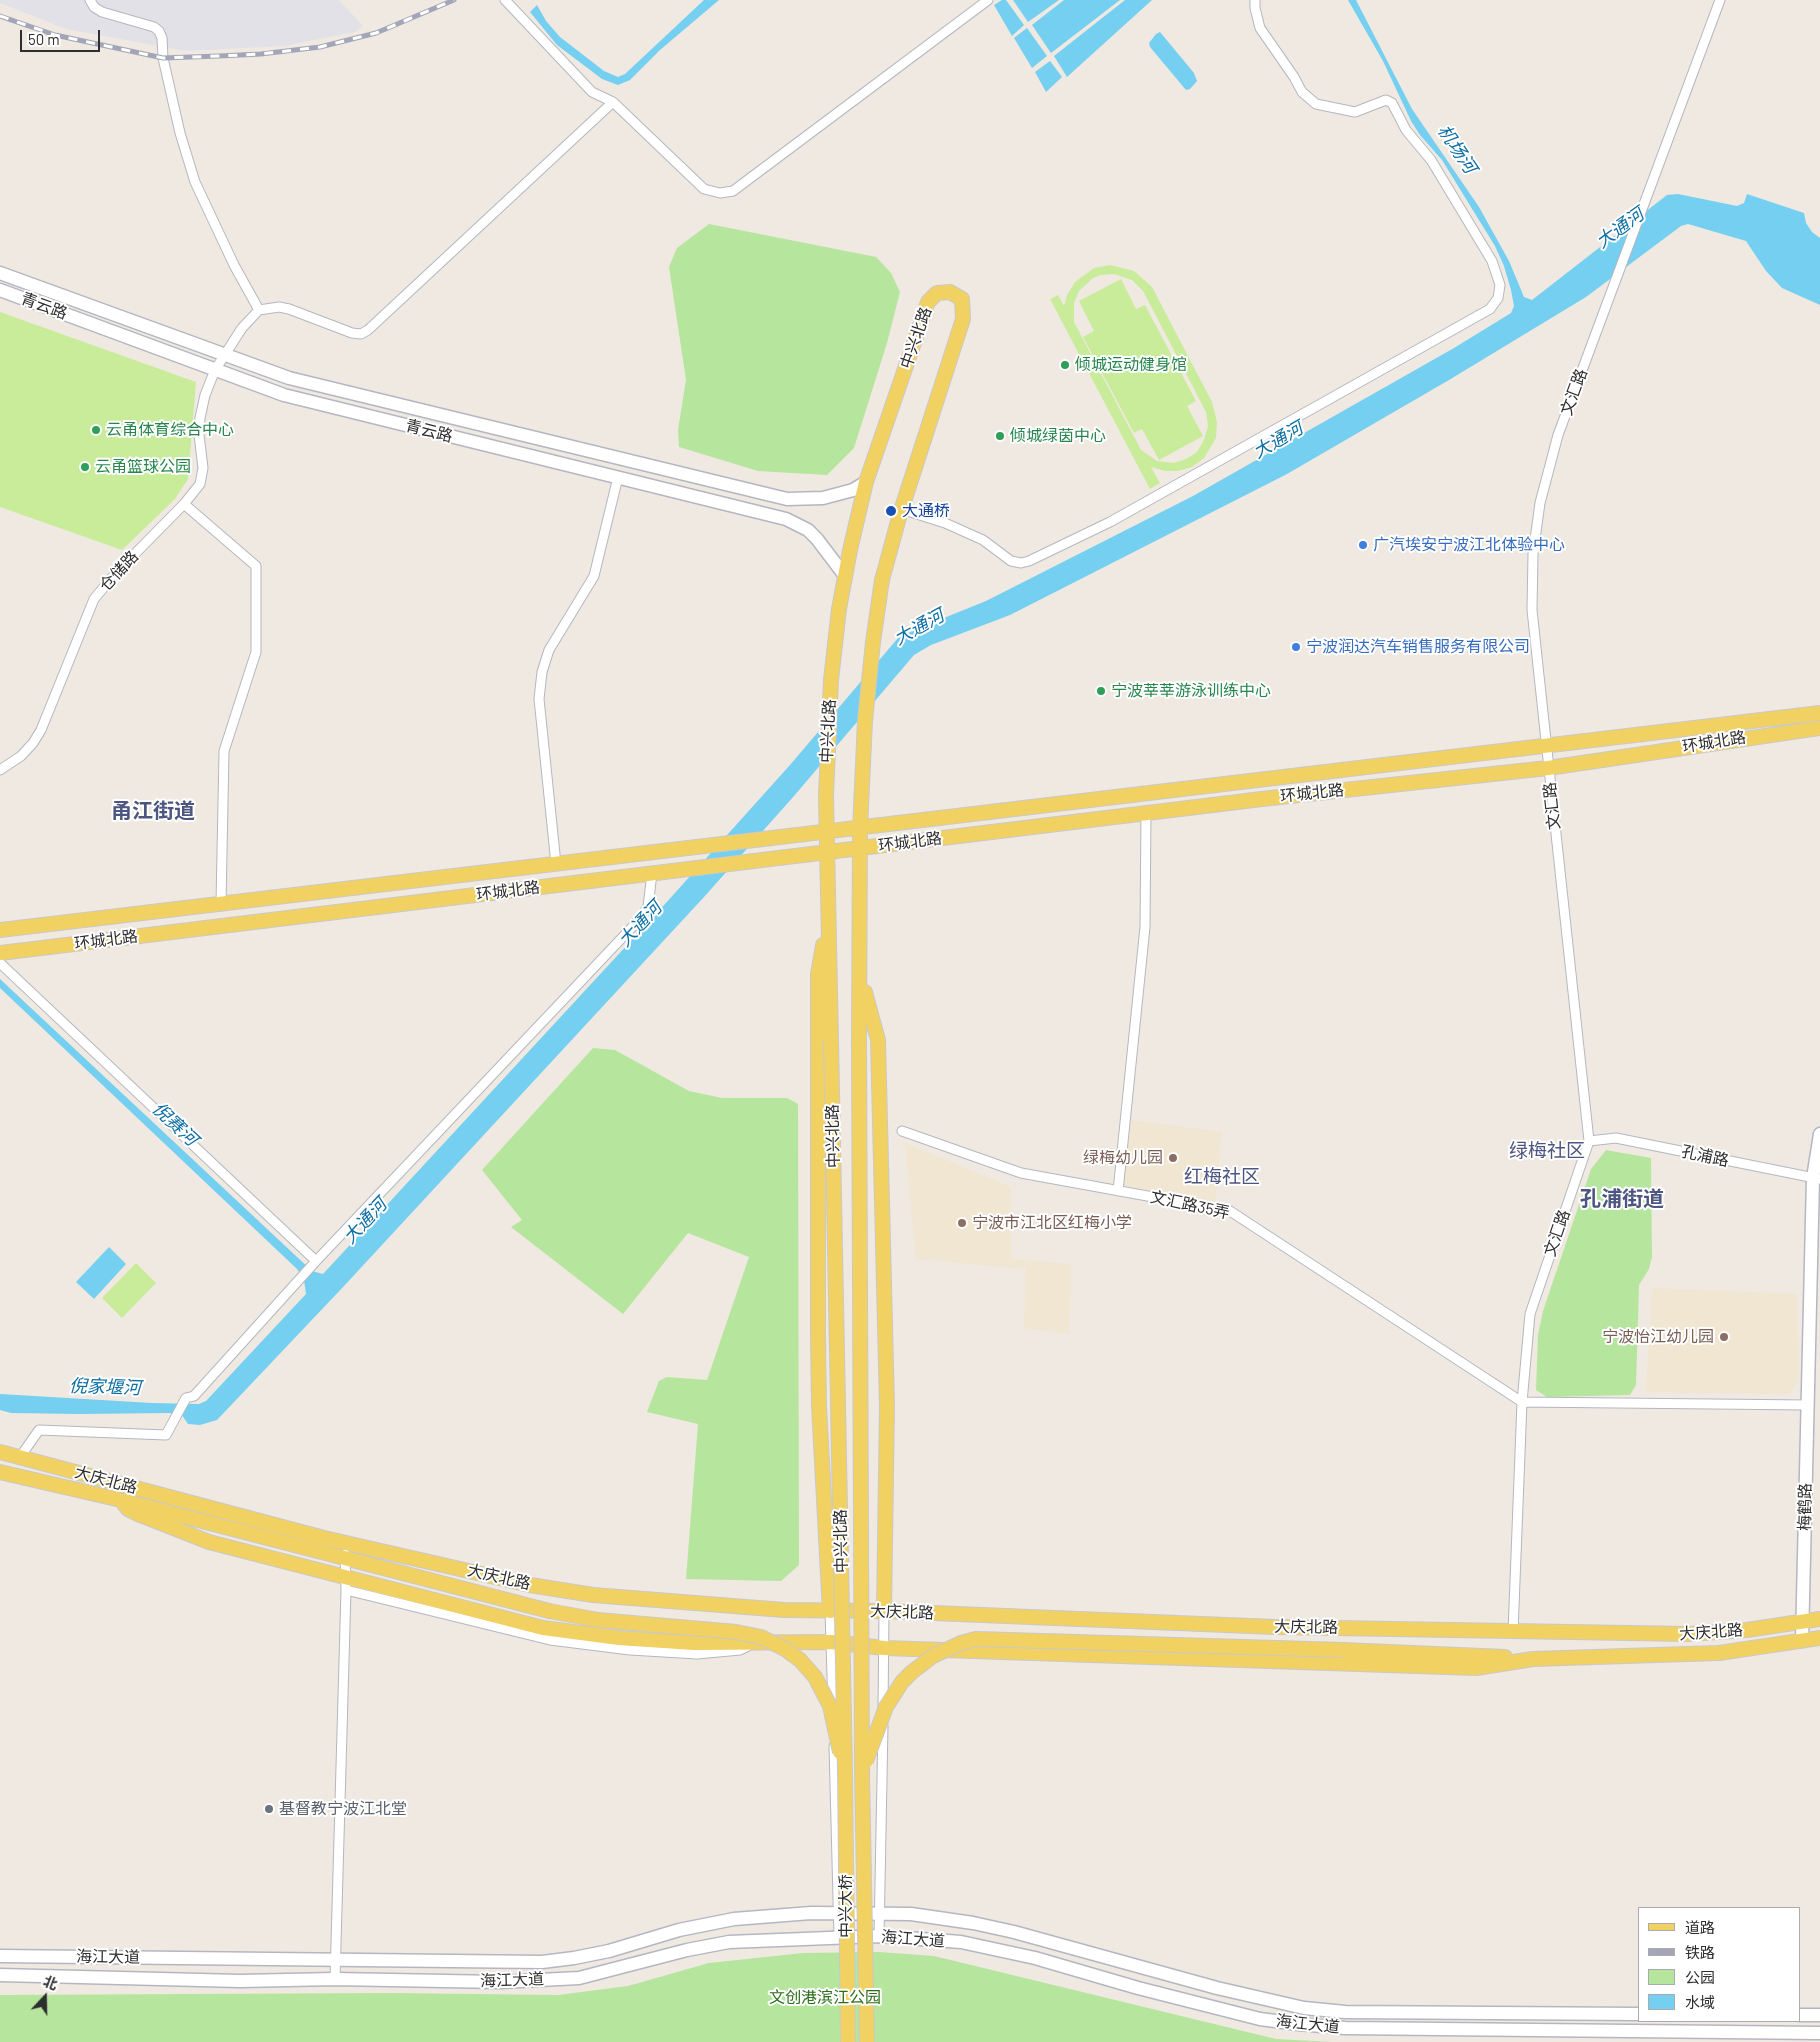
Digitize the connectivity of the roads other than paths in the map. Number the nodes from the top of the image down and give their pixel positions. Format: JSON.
{"nodes":[{"id":1,"x":90,"y":0,"type":"edge"},
{"id":2,"x":505,"y":0,"type":"edge"},
{"id":3,"x":988,"y":0,"type":"edge"},
{"id":4,"x":1255,"y":0,"type":"edge"},
{"id":5,"x":1720,"y":0,"type":"edge"},
{"id":6,"x":613,"y":102,"type":"junction"},
{"id":7,"x":0,"y":272,"type":"edge"},
{"id":8,"x":0,"y":290,"type":"edge"},
{"id":9,"x":259,"y":310,"type":"junction"},
{"id":10,"x":225,"y":355,"type":"junction"},
{"id":11,"x":215,"y":370,"type":"junction"},
{"id":12,"x":618,"y":477,"type":"junction"},
{"id":13,"x":866,"y":482,"type":"junction"},
{"id":14,"x":184,"y":504,"type":"junction"},
{"id":15,"x":901,"y":509,"type":"junction"},
{"id":16,"x":845,"y":576,"type":"junction"},
{"id":17,"x":1820,"y":713,"type":"edge"},
{"id":18,"x":1820,"y":728,"type":"edge"},
{"id":19,"x":1546,"y":747,"type":"junction"},
{"id":20,"x":1548,"y":768,"type":"junction"},
{"id":21,"x":0,"y":770,"type":"edge"},
{"id":22,"x":1146,"y":813,"type":"junction"},
{"id":23,"x":860,"y":829,"type":"junction"},
{"id":24,"x":826,"y":832,"type":"junction"},
{"id":25,"x":860,"y":848,"type":"junction"},
{"id":26,"x":827,"y":852,"type":"junction"},
{"id":27,"x":556,"y":864,"type":"junction"},
{"id":28,"x":652,"y":873,"type":"junction"},
{"id":29,"x":221,"y":904,"type":"junction"},
{"id":30,"x":828,"y":912,"type":"junction"},
{"id":31,"x":0,"y":930,"type":"edge"},
{"id":32,"x":5,"y":952,"type":"edge"},
{"id":33,"x":0,"y":963,"type":"edge"},
{"id":34,"x":860,"y":974,"type":"junction"},
{"id":35,"x":902,"y":1131,"type":"dead end"},
{"id":36,"x":1820,"y":1134,"type":"edge"},
{"id":37,"x":1589,"y":1141,"type":"junction"},
{"id":38,"x":1816,"y":1179,"type":"edge"},
{"id":39,"x":1118,"y":1191,"type":"junction"},
{"id":40,"x":315,"y":1262,"type":"junction"},
{"id":41,"x":1522,"y":1402,"type":"junction"},
{"id":42,"x":1808,"y":1405,"type":"junction"},
{"id":43,"x":0,"y":1452,"type":"edge"},
{"id":44,"x":20,"y":1457,"type":"junction"},
{"id":45,"x":0,"y":1472,"type":"edge"},
{"id":46,"x":121,"y":1500,"type":"junction"},
{"id":47,"x":345,"y":1543,"type":"junction"},
{"id":48,"x":346,"y":1558,"type":"junction"},
{"id":49,"x":346,"y":1584,"type":"junction"},
{"id":50,"x":830,"y":1611,"type":"junction"},
{"id":51,"x":884,"y":1611,"type":"junction"},
{"id":52,"x":1820,"y":1619,"type":"edge"},
{"id":53,"x":1803,"y":1622,"type":"junction"},
{"id":54,"x":1513,"y":1632,"type":"junction"},
{"id":55,"x":1820,"y":1638,"type":"edge"},
{"id":56,"x":1802,"y":1641,"type":"junction"},
{"id":57,"x":832,"y":1642,"type":"junction"},
{"id":58,"x":884,"y":1648,"type":"junction"},
{"id":59,"x":1533,"y":1659,"type":"junction"},
{"id":60,"x":845,"y":1770,"type":"junction"},
{"id":61,"x":862,"y":1772,"type":"junction"},
{"id":62,"x":839,"y":1913,"type":"junction"},
{"id":63,"x":879,"y":1914,"type":"junction"},
{"id":64,"x":840,"y":1936,"type":"junction"},
{"id":65,"x":879,"y":1936,"type":"junction"},
{"id":66,"x":0,"y":1956,"type":"edge"},
{"id":67,"x":336,"y":1960,"type":"junction"},
{"id":68,"x":0,"y":1975,"type":"edge"},
{"id":69,"x":335,"y":1979,"type":"junction"},
{"id":70,"x":1638,"y":2014,"type":"edge"},
{"id":71,"x":1800,"y":2015,"type":"edge"},
{"id":72,"x":1820,"y":2015,"type":"edge"},
{"id":73,"x":1820,"y":2032,"type":"edge"},
{"id":74,"x":848,"y":2042,"type":"edge"},
{"id":75,"x":867,"y":2042,"type":"edge"}],
"edges":[{"from":1,"to":9,"type":"street"},
{"from":2,"to":6,"type":"street"},
{"from":3,"to":6,"type":"street"},
{"from":4,"to":15,"type":"street"},
{"from":5,"to":19,"type":"street","name":"文汇路"},
{"from":6,"to":9,"type":"street"},
{"from":7,"to":10,"type":"main road","name":"青云路"},
{"from":8,"to":11,"type":"main road","name":"青云路"},
{"from":9,"to":10,"type":"street","name":"仓储路"},
{"from":10,"to":11,"type":"street","name":"仓储路"},
{"from":10,"to":13,"type":"main road","name":"青云路"},
{"from":11,"to":12,"type":"main road","name":"青云路"},
{"from":11,"to":14,"type":"street","name":"仓储路"},
{"from":12,"to":16,"type":"main road","name":"青云路"},
{"from":12,"to":27,"type":"street"},
{"from":13,"to":15,"type":"main road","name":"中兴北路"},
{"from":13,"to":16,"type":"main road","name":"中兴北路"},
{"from":14,"to":21,"type":"street","name":"仓储路"},
{"from":14,"to":29,"type":"street"},
{"from":15,"to":23,"type":"main road","name":"中兴北路"},
{"from":16,"to":24,"type":"main road","name":"中兴北路"},
{"from":17,"to":19,"type":"main road","name":"环城北路"},
{"from":18,"to":20,"type":"main road","name":"环城北路"},
{"from":19,"to":20,"type":"street","name":"文汇路"},
{"from":19,"to":23,"type":"main road","name":"环城北路"},
{"from":20,"to":22,"type":"main road","name":"环城北路"},
{"from":20,"to":37,"type":"street","name":"文汇路"},
{"from":22,"to":25,"type":"main road","name":"环城北路"},
{"from":22,"to":39,"type":"street"},
{"from":23,"to":24,"type":"main road","name":"环城北路"},
{"from":23,"to":25,"type":"main road","name":"中兴北路"},
{"from":24,"to":26,"type":"main road","name":"中兴北路"},
{"from":24,"to":27,"type":"main road","name":"环城北路"},
{"from":25,"to":26,"type":"main road","name":"环城北路"},
{"from":25,"to":34,"type":"main road","name":"中兴北路"},
{"from":26,"to":28,"type":"main road","name":"环城北路"},
{"from":26,"to":30,"type":"main road","name":"中兴北路"},
{"from":27,"to":29,"type":"main road","name":"环城北路"},
{"from":28,"to":32,"type":"main road","name":"环城北路"},
{"from":28,"to":40,"type":"street"},
{"from":29,"to":31,"type":"main road","name":"环城北路"},
{"from":30,"to":50,"type":"main road"},
{"from":30,"to":60,"type":"main road","name":"中兴北路","bridge":true},
{"from":33,"to":40,"type":"street"},
{"from":34,"to":51,"type":"main road"},
{"from":34,"to":61,"type":"main road","name":"中兴北路","bridge":true},
{"from":35,"to":39,"type":"street","name":"文汇路35弄"},
{"from":36,"to":38,"type":"main road","name":"梅鹤路"},
{"from":37,"to":38,"type":"street","name":"孔浦路"},
{"from":37,"to":41,"type":"street","name":"文汇路"},
{"from":38,"to":42,"type":"main road","name":"梅鹤路"},
{"from":39,"to":41,"type":"street","name":"文汇路35弄"},
{"from":40,"to":44,"type":"street"},
{"from":41,"to":42,"type":"street"},
{"from":41,"to":54,"type":"street","name":"文汇路"},
{"from":42,"to":53,"type":"main road","name":"梅鹤路"},
{"from":43,"to":44,"type":"main road","name":"大庆北路"},
{"from":44,"to":47,"type":"main road","name":"大庆北路"},
{"from":45,"to":46,"type":"main road","name":"大庆北路"},
{"from":46,"to":48,"type":"main road","name":"大庆北路"},
{"from":46,"to":49,"type":"main road","name":"大庆北路"},
{"from":47,"to":48,"type":"street"},
{"from":47,"to":50,"type":"main road","name":"大庆北路"},
{"from":48,"to":49,"type":"street"},
{"from":48,"to":60,"type":"main road","name":"大庆北路","bridge":true},
{"from":49,"to":57,"type":"main road","name":"大庆北路"},
{"from":49,"to":67,"type":"street"},
{"from":50,"to":51,"type":"main road","name":"大庆北路"},
{"from":50,"to":57,"type":"street"},
{"from":51,"to":54,"type":"main road","name":"大庆北路"},
{"from":51,"to":58,"type":"street"},
{"from":52,"to":53,"type":"main road","name":"大庆北路"},
{"from":53,"to":54,"type":"main road","name":"大庆北路"},
{"from":53,"to":56,"type":"main road","name":"梅鹤路"},
{"from":55,"to":56,"type":"main road","name":"大庆北路"},
{"from":56,"to":59,"type":"main road","name":"大庆北路"},
{"from":57,"to":58,"type":"main road","name":"大庆北路"},
{"from":57,"to":62,"type":"street"},
{"from":58,"to":59,"type":"main road","name":"大庆北路"},
{"from":58,"to":63,"type":"street"},
{"from":59,"to":61,"type":"main road","bridge":true},
{"from":60,"to":74,"type":"main road","name":"中兴大桥","bridge":true},
{"from":61,"to":75,"type":"main road","name":"中兴大桥","bridge":true},
{"from":62,"to":63,"type":"main road","name":"海江大道"},
{"from":62,"to":64,"type":"street"},
{"from":62,"to":67,"type":"main road","name":"海江大道"},
{"from":63,"to":65,"type":"street"},
{"from":63,"to":70,"type":"main road","name":"海江大道"},
{"from":64,"to":65,"type":"main road","name":"海江大道"},
{"from":64,"to":69,"type":"main road","name":"海江大道"},
{"from":65,"to":73,"type":"main road","name":"海江大道"},
{"from":66,"to":67,"type":"main road","name":"海江大道"},
{"from":67,"to":69,"type":"street"},
{"from":68,"to":69,"type":"main road","name":"海江大道"},
{"from":71,"to":72,"type":"main road"}]}
